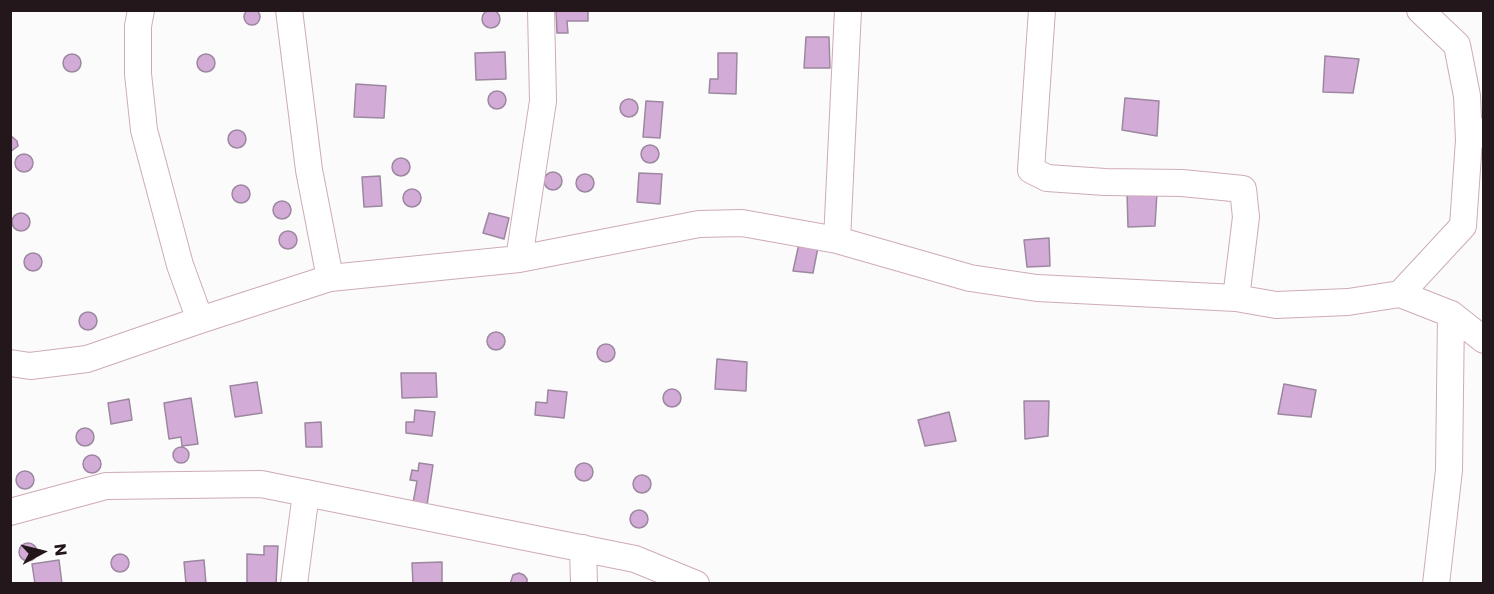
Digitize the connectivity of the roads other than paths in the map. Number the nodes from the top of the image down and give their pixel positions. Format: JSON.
{"nodes":[{"id":1,"x":141,"y":10,"type":"edge"},
{"id":2,"x":289,"y":10,"type":"edge"},
{"id":3,"x":542,"y":10,"type":"edge"},
{"id":4,"x":848,"y":10,"type":"edge"},
{"id":5,"x":1042,"y":10,"type":"edge"},
{"id":6,"x":1420,"y":10,"type":"edge"},
{"id":7,"x":1476,"y":135,"type":"edge"},
{"id":8,"x":837,"y":240,"type":"junction"},
{"id":9,"x":519,"y":259,"type":"junction"},
{"id":10,"x":330,"y":278,"type":"junction"},
{"id":11,"x":1400,"y":294,"type":"junction"},
{"id":12,"x":1236,"y":298,"type":"junction"},
{"id":13,"x":1451,"y":314,"type":"junction"},
{"id":14,"x":200,"y":320,"type":"junction"},
{"id":15,"x":1484,"y":340,"type":"edge"},
{"id":16,"x":10,"y":363,"type":"edge"},
{"id":17,"x":306,"y":493,"type":"junction"},
{"id":18,"x":10,"y":512,"type":"edge"},
{"id":19,"x":583,"y":548,"type":"junction"},
{"id":20,"x":294,"y":584,"type":"edge"},
{"id":21,"x":584,"y":584,"type":"edge"},
{"id":22,"x":696,"y":584,"type":"edge"},
{"id":23,"x":1436,"y":584,"type":"edge"}],
"edges":[{"from":1,"to":14,"type":"street"},
{"from":2,"to":10,"type":"street"},
{"from":3,"to":9,"type":"street"},
{"from":4,"to":8,"type":"street"},
{"from":5,"to":12,"type":"street"},
{"from":6,"to":7,"type":"street"},
{"from":7,"to":11,"type":"street"},
{"from":8,"to":9,"type":"street"},
{"from":8,"to":12,"type":"street"},
{"from":9,"to":10,"type":"street"},
{"from":10,"to":14,"type":"street"},
{"from":11,"to":12,"type":"street"},
{"from":11,"to":13,"type":"street"},
{"from":13,"to":15,"type":"street"},
{"from":13,"to":23,"type":"street"},
{"from":14,"to":16,"type":"street"},
{"from":17,"to":18,"type":"street"},
{"from":17,"to":19,"type":"street"},
{"from":17,"to":20,"type":"street"},
{"from":19,"to":21,"type":"street"},
{"from":19,"to":22,"type":"street"}]}
